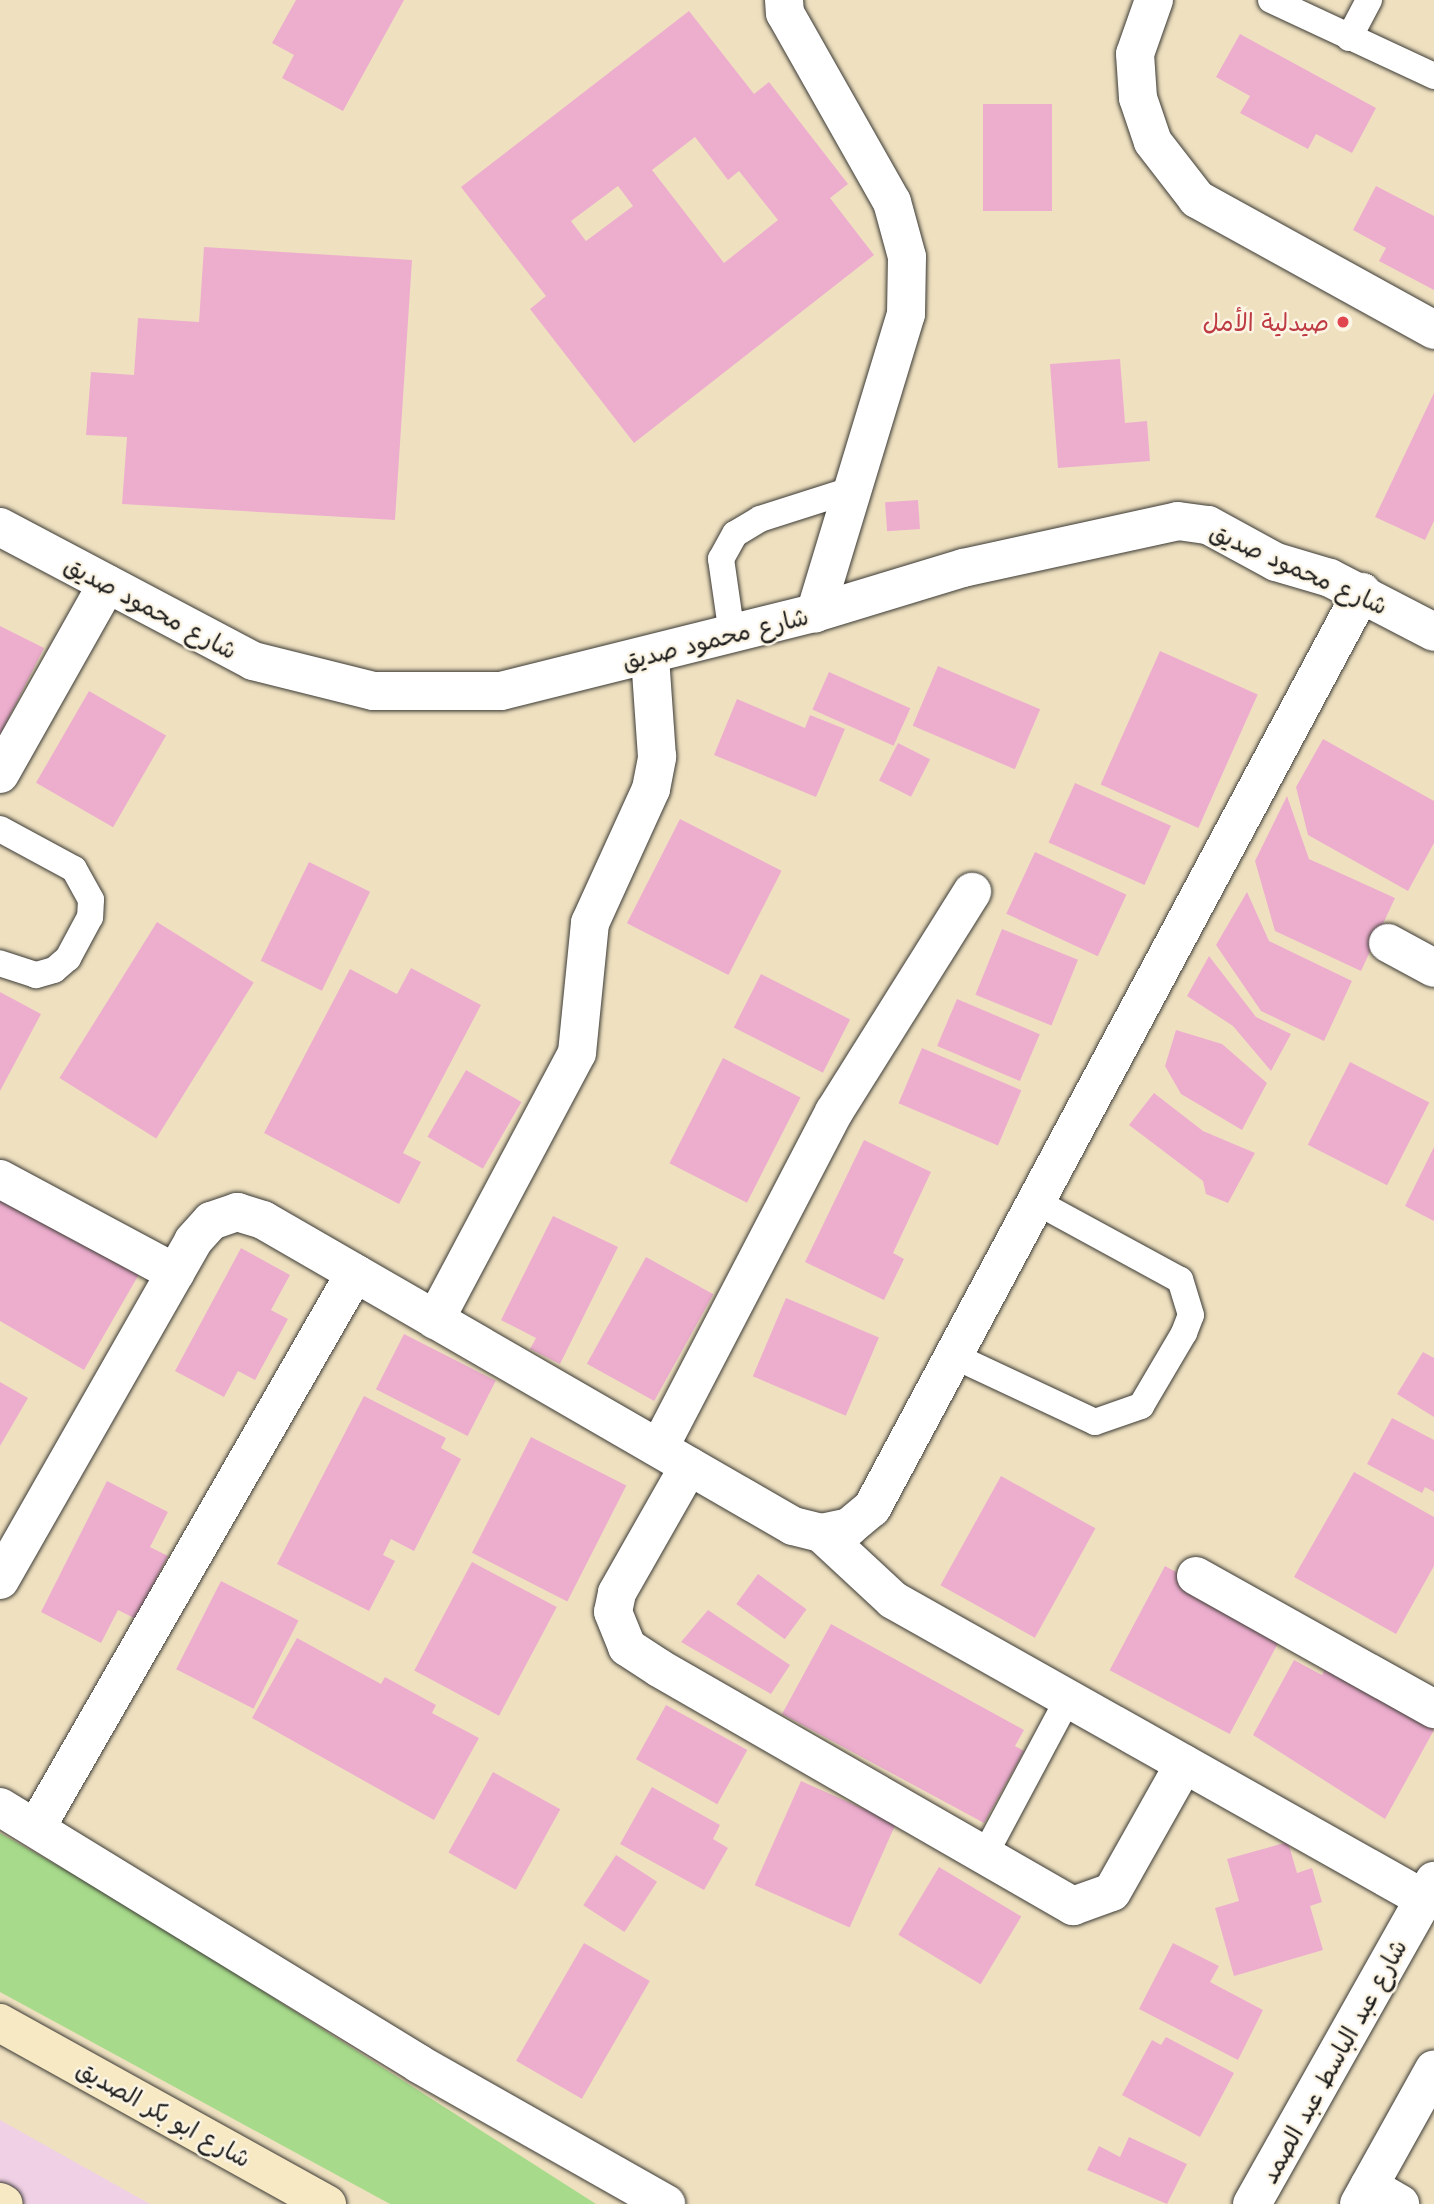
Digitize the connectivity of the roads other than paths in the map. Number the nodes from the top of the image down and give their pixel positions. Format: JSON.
{"nodes":[{"id":1,"x":784,"y":0,"type":"edge"},
{"id":2,"x":1154,"y":0,"type":"edge"},
{"id":3,"x":1271,"y":0,"type":"edge"},
{"id":4,"x":1369,"y":0,"type":"edge"},
{"id":5,"x":1349,"y":38,"type":"junction"},
{"id":6,"x":1434,"y":76,"type":"edge"},
{"id":7,"x":1434,"y":330,"type":"edge"},
{"id":8,"x":853,"y":489,"type":"junction"},
{"id":9,"x":0,"y":527,"type":"edge"},
{"id":10,"x":107,"y":584,"type":"junction"},
{"id":11,"x":1362,"y":592,"type":"junction"},
{"id":12,"x":815,"y":613,"type":"junction"},
{"id":13,"x":1434,"y":632,"type":"edge"},
{"id":14,"x":732,"y":635,"type":"junction"},
{"id":15,"x":650,"y":656,"type":"junction"},
{"id":16,"x":0,"y":774,"type":"edge"},
{"id":17,"x":0,"y":828,"type":"edge"},
{"id":18,"x":972,"y":892,"type":"dead end"},
{"id":19,"x":1388,"y":943,"type":"dead end"},
{"id":20,"x":0,"y":963,"type":"edge"},
{"id":21,"x":1434,"y":968,"type":"edge"},
{"id":22,"x":0,"y":1179,"type":"edge"},
{"id":23,"x":1033,"y":1200,"type":"junction"},
{"id":24,"x":175,"y":1273,"type":"junction"},
{"id":25,"x":355,"y":1273,"type":"junction"},
{"id":26,"x":435,"y":1320,"type":"junction"},
{"id":27,"x":952,"y":1356,"type":"junction"},
{"id":28,"x":674,"y":1457,"type":"junction"},
{"id":29,"x":821,"y":1533,"type":"junction"},
{"id":30,"x":1196,"y":1576,"type":"dead end"},
{"id":31,"x":0,"y":1580,"type":"edge"},
{"id":32,"x":1068,"y":1699,"type":"junction"},
{"id":33,"x":1434,"y":1709,"type":"edge"},
{"id":34,"x":1184,"y":1764,"type":"junction"},
{"id":35,"x":0,"y":1807,"type":"edge"},
{"id":36,"x":36,"y":1828,"type":"junction"},
{"id":37,"x":984,"y":1858,"type":"junction"},
{"id":38,"x":1429,"y":1890,"type":"edge"},
{"id":39,"x":0,"y":2023,"type":"edge"},
{"id":40,"x":1434,"y":2069,"type":"edge"},
{"id":41,"x":1376,"y":2198,"type":"edge"},
{"id":42,"x":327,"y":2204,"type":"edge"},
{"id":43,"x":666,"y":2204,"type":"edge"},
{"id":44,"x":1252,"y":2204,"type":"edge"}],
"edges":[{"from":1,"to":8,"type":"street"},
{"from":2,"to":7,"type":"street"},
{"from":3,"to":5,"type":"lane"},
{"from":4,"to":5,"type":"lane"},
{"from":5,"to":6,"type":"lane"},
{"from":8,"to":12,"type":"street"},
{"from":8,"to":14,"type":"lane"},
{"from":9,"to":10,"type":"street","name":"شارع محمود صديق"},
{"from":10,"to":15,"type":"street","name":"شارع محمود صديق"},
{"from":10,"to":16,"type":"street"},
{"from":11,"to":12,"type":"street","name":"شارع محمود صديق"},
{"from":11,"to":13,"type":"street","name":"شارع محمود صديق"},
{"from":11,"to":23,"type":"street"},
{"from":12,"to":14,"type":"street","name":"شارع محمود صديق"},
{"from":14,"to":15,"type":"street","name":"شارع محمود صديق"},
{"from":15,"to":26,"type":"street"},
{"from":17,"to":20,"type":"lane"},
{"from":18,"to":28,"type":"street"},
{"from":19,"to":21,"type":"street"},
{"from":22,"to":24,"type":"street"},
{"from":23,"to":27,"type":"street"},
{"from":23,"to":27,"type":"lane"},
{"from":24,"to":25,"type":"street"},
{"from":24,"to":31,"type":"street"},
{"from":25,"to":26,"type":"street"},
{"from":25,"to":36,"type":"street"},
{"from":26,"to":28,"type":"street"},
{"from":27,"to":29,"type":"street"},
{"from":28,"to":29,"type":"street"},
{"from":28,"to":37,"type":"street"},
{"from":29,"to":32,"type":"street"},
{"from":30,"to":33,"type":"street"},
{"from":32,"to":34,"type":"street"},
{"from":32,"to":37,"type":"lane"},
{"from":34,"to":37,"type":"street"},
{"from":34,"to":38,"type":"street"},
{"from":35,"to":36,"type":"street"},
{"from":36,"to":43,"type":"street"},
{"from":38,"to":44,"type":"street","name":"شارع عبد الباسط عبد الصمد"},
{"from":39,"to":42,"type":"main road","name":"شارع ابو بكر الصديق"},
{"from":40,"to":41,"type":"street"}]}
